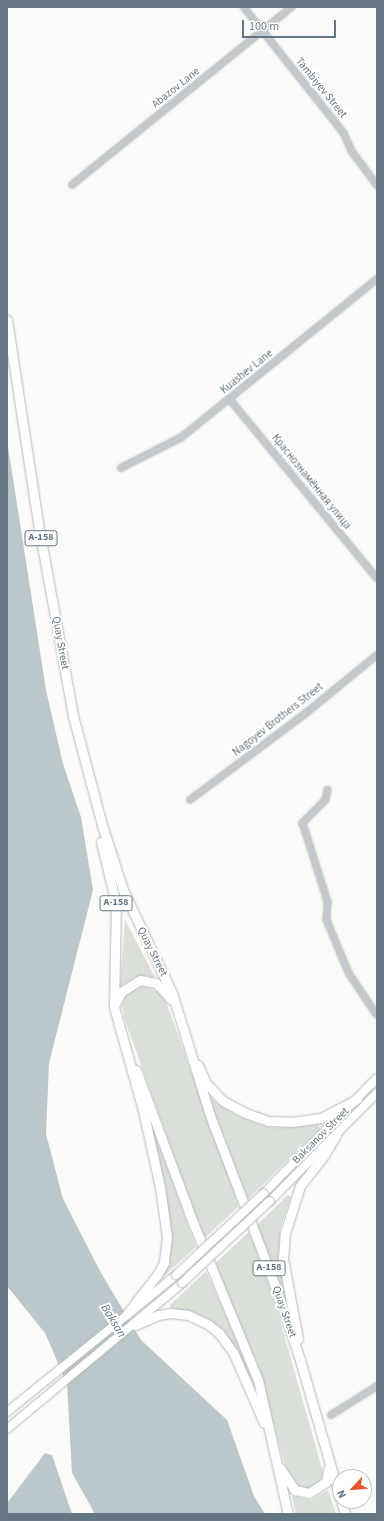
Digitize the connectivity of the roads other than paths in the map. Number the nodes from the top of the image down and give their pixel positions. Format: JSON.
{"nodes":[{"id":1,"x":244,"y":7,"type":"edge"},
{"id":2,"x":292,"y":7,"type":"edge"},
{"id":3,"x":262,"y":31,"type":"junction"},
{"id":4,"x":72,"y":185,"type":"dead end"},
{"id":5,"x":377,"y":185,"type":"edge"},
{"id":6,"x":377,"y":279,"type":"edge"},
{"id":7,"x":7,"y":320,"type":"edge"},
{"id":8,"x":230,"y":398,"type":"junction"},
{"id":9,"x":121,"y":468,"type":"dead end"},
{"id":10,"x":377,"y":578,"type":"edge"},
{"id":11,"x":377,"y":655,"type":"edge"},
{"id":12,"x":82,"y":755,"type":"junction"},
{"id":13,"x":328,"y":790,"type":"dead end"},
{"id":14,"x":190,"y":800,"type":"dead end"},
{"id":15,"x":176,"y":1006,"type":"junction"},
{"id":16,"x":114,"y":1008,"type":"junction"},
{"id":17,"x":377,"y":1014,"type":"edge"},
{"id":18,"x":187,"y":1042,"type":"junction"},
{"id":19,"x":128,"y":1052,"type":"junction"},
{"id":20,"x":377,"y":1078,"type":"edge"},
{"id":21,"x":377,"y":1093,"type":"edge"},
{"id":22,"x":357,"y":1099,"type":"junction"},
{"id":23,"x":336,"y":1135,"type":"junction"},
{"id":24,"x":127,"y":1314,"type":"junction"},
{"id":25,"x":135,"y":1325,"type":"junction"},
{"id":26,"x":300,"y":1360,"type":"junction"},
{"id":27,"x":377,"y":1386,"type":"edge"},
{"id":28,"x":7,"y":1412,"type":"edge"},
{"id":29,"x":331,"y":1415,"type":"dead end"},
{"id":30,"x":7,"y":1429,"type":"edge"},
{"id":31,"x":270,"y":1438,"type":"junction"},
{"id":32,"x":274,"y":1456,"type":"junction"},
{"id":33,"x":329,"y":1464,"type":"junction"},
{"id":34,"x":332,"y":1474,"type":"edge"},
{"id":35,"x":288,"y":1514,"type":"edge"}],
"edges":[{"from":1,"to":3,"type":"street","name":"Tambiyev Street"},
{"from":2,"to":3,"type":"street","name":"Abazov Lane"},
{"from":3,"to":4,"type":"street","name":"Abazov Lane"},
{"from":3,"to":5,"type":"street","name":"Tambiyev Street"},
{"from":6,"to":8,"type":"street","name":"Kuashev Lane"},
{"from":7,"to":12,"type":"main road","name":"Quay Street","number":"А-158"},
{"from":8,"to":9,"type":"street","name":"Kuashev Lane"},
{"from":8,"to":10,"type":"street","name":"Краснознамённая улица"},
{"from":11,"to":14,"type":"street","name":"Nagoyev Brothers Street"},
{"from":12,"to":15,"type":"main road","name":"Quay Street","number":"А-158"},
{"from":12,"to":16,"type":"main road","number":"А-158"},
{"from":13,"to":17,"type":"street"},
{"from":15,"to":16,"type":"main road"},
{"from":15,"to":18,"type":"main road","name":"Quay Street","number":"А-158"},
{"from":16,"to":19,"type":"main road","number":"А-158"},
{"from":18,"to":22,"type":"main road"},
{"from":18,"to":26,"type":"main road","name":"Quay Street","number":"А-158"},
{"from":19,"to":24,"type":"main road"},
{"from":19,"to":31,"type":"main road","number":"А-158"},
{"from":20,"to":22,"type":"main road","name":"Baksanov Street"},
{"from":21,"to":23,"type":"main road","name":"Baksanov Street"},
{"from":22,"to":24,"type":"main road","name":"Baksanov Street","bridge":true},
{"from":23,"to":25,"type":"main road","name":"Baksanov Street","bridge":true},
{"from":23,"to":26,"type":"main road"},
{"from":24,"to":28,"type":"main road","name":"Baksanov Street"},
{"from":25,"to":30,"type":"main road","name":"Baksanov Street"},
{"from":25,"to":31,"type":"main road"},
{"from":26,"to":33,"type":"main road","name":"Quay Street","number":"А-158"},
{"from":27,"to":29,"type":"street"},
{"from":31,"to":32,"type":"main road","number":"А-158"},
{"from":32,"to":33,"type":"main road"},
{"from":32,"to":35,"type":"main road","number":"А-158"},
{"from":33,"to":34,"type":"main road","name":"Quay Street","number":"А-158"}]}
